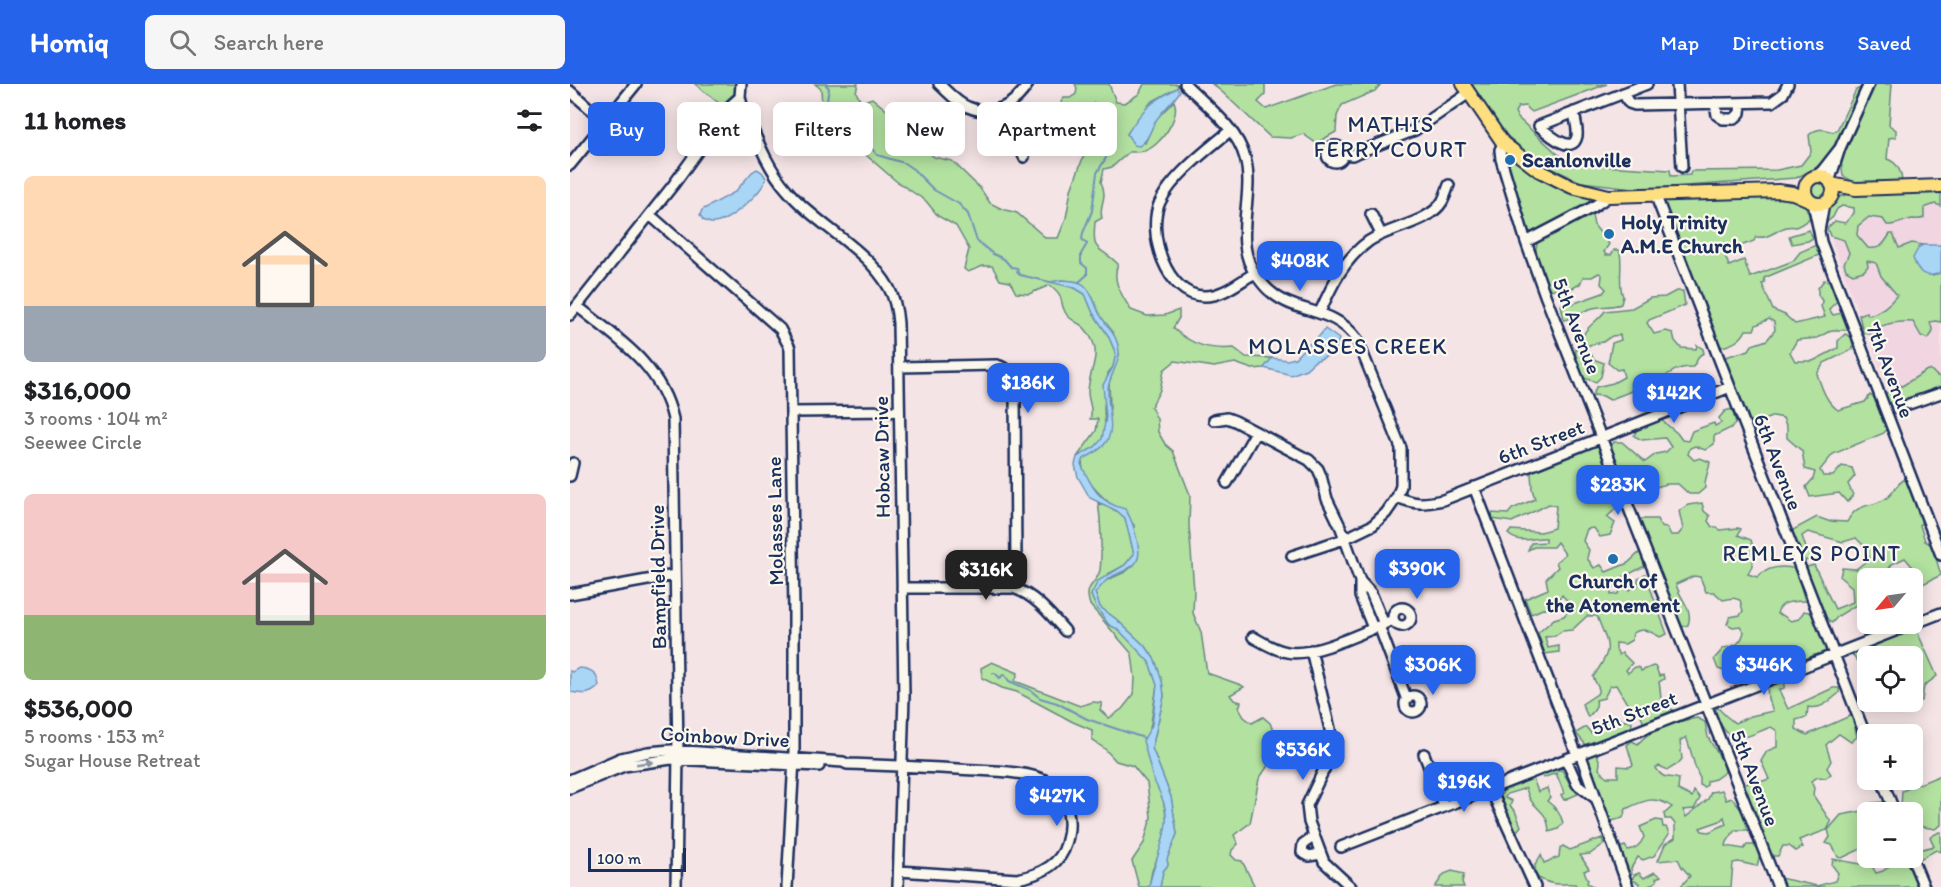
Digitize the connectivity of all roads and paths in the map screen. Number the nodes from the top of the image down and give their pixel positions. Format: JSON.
{"nodes":[{"id":1,"x":636,"y":84,"type":"edge"},
{"id":2,"x":741,"y":84,"type":"edge"},
{"id":3,"x":939,"y":84,"type":"edge"},
{"id":4,"x":1028,"y":84,"type":"edge"},
{"id":5,"x":1185,"y":84,"type":"edge"},
{"id":6,"x":1647,"y":84,"type":"edge"},
{"id":7,"x":1677,"y":84,"type":"edge"},
{"id":8,"x":1788,"y":84,"type":"edge"},
{"id":9,"x":1869,"y":84,"type":"edge"},
{"id":10,"x":1466,"y":89,"type":"edge"},
{"id":11,"x":570,"y":92,"type":"edge"},
{"id":12,"x":1623,"y":93,"type":"junction"},
{"id":13,"x":740,"y":97,"type":"junction"},
{"id":14,"x":621,"y":102,"type":"edge"},
{"id":15,"x":1013,"y":102,"type":"edge"},
{"id":16,"x":1715,"y":103,"type":"junction"},
{"id":17,"x":1741,"y":103,"type":"junction"},
{"id":18,"x":1678,"y":104,"type":"junction"},
{"id":19,"x":588,"y":107,"type":"edge"},
{"id":20,"x":977,"y":108,"type":"edge"},
{"id":21,"x":1574,"y":112,"type":"dead end"},
{"id":22,"x":1231,"y":130,"type":"junction"},
{"id":23,"x":588,"y":143,"type":"edge"},
{"id":24,"x":1503,"y":143,"type":"junction"},
{"id":25,"x":1840,"y":147,"type":"junction"},
{"id":26,"x":1343,"y":154,"type":"dead end"},
{"id":27,"x":570,"y":165,"type":"edge"},
{"id":28,"x":1682,"y":167,"type":"dead end"},
{"id":29,"x":1812,"y":179,"type":"junction"},
{"id":30,"x":1830,"y":183,"type":"junction"},
{"id":31,"x":1449,"y":185,"type":"dead end"},
{"id":32,"x":1941,"y":186,"type":"edge"},
{"id":33,"x":1856,"y":189,"type":"junction"},
{"id":34,"x":1778,"y":191,"type":"junction"},
{"id":35,"x":1655,"y":194,"type":"junction"},
{"id":36,"x":1609,"y":196,"type":"junction"},
{"id":37,"x":1819,"y":201,"type":"junction"},
{"id":38,"x":1371,"y":214,"type":"dead end"},
{"id":39,"x":650,"y":215,"type":"junction"},
{"id":40,"x":1381,"y":234,"type":"junction"},
{"id":41,"x":1526,"y":242,"type":"junction"},
{"id":42,"x":1255,"y":273,"type":"junction"},
{"id":43,"x":577,"y":306,"type":"junction"},
{"id":44,"x":1320,"y":312,"type":"junction"},
{"id":45,"x":570,"y":315,"type":"edge"},
{"id":46,"x":899,"y":367,"type":"junction"},
{"id":47,"x":1730,"y":387,"type":"junction"},
{"id":48,"x":1941,"y":393,"type":"edge"},
{"id":49,"x":1909,"y":404,"type":"dead end"},
{"id":50,"x":899,"y":411,"type":"junction"},
{"id":51,"x":791,"y":412,"type":"junction"},
{"id":52,"x":1214,"y":420,"type":"dead end"},
{"id":53,"x":1256,"y":432,"type":"junction"},
{"id":54,"x":1601,"y":438,"type":"junction"},
{"id":55,"x":573,"y":463,"type":"dead end"},
{"id":56,"x":570,"y":476,"type":"edge"},
{"id":57,"x":1227,"y":483,"type":"dead end"},
{"id":58,"x":1474,"y":487,"type":"junction"},
{"id":59,"x":1397,"y":496,"type":"junction"},
{"id":60,"x":1344,"y":539,"type":"junction"},
{"id":61,"x":1941,"y":555,"type":"edge"},
{"id":62,"x":1292,"y":556,"type":"dead end"},
{"id":63,"x":675,"y":575,"type":"junction"},
{"id":64,"x":902,"y":588,"type":"junction"},
{"id":65,"x":1013,"y":588,"type":"junction"},
{"id":66,"x":570,"y":594,"type":"edge"},
{"id":67,"x":1941,"y":613,"type":"edge"},
{"id":68,"x":1393,"y":620,"type":"dead end"},
{"id":69,"x":1379,"y":626,"type":"junction"},
{"id":70,"x":1065,"y":631,"type":"dead end"},
{"id":71,"x":1253,"y":637,"type":"dead end"},
{"id":72,"x":1311,"y":650,"type":"junction"},
{"id":73,"x":1834,"y":655,"type":"junction"},
{"id":74,"x":1407,"y":700,"type":"dead end"},
{"id":75,"x":1707,"y":704,"type":"junction"},
{"id":76,"x":1861,"y":724,"type":"edge"},
{"id":77,"x":1424,"y":754,"type":"dead end"},
{"id":78,"x":1578,"y":754,"type":"junction"},
{"id":79,"x":678,"y":755,"type":"junction"},
{"id":80,"x":1566,"y":759,"type":"junction"},
{"id":81,"x":794,"y":762,"type":"junction"},
{"id":82,"x":903,"y":766,"type":"junction"},
{"id":83,"x":570,"y":780,"type":"edge"},
{"id":84,"x":570,"y":788,"type":"edge"},
{"id":85,"x":1490,"y":788,"type":"junction"},
{"id":86,"x":1594,"y":797,"type":"junction"},
{"id":87,"x":1444,"y":806,"type":"junction"},
{"id":88,"x":1313,"y":837,"type":"junction"},
{"id":89,"x":1341,"y":847,"type":"dead end"},
{"id":90,"x":1320,"y":854,"type":"junction"},
{"id":91,"x":1916,"y":868,"type":"edge"},
{"id":92,"x":899,"y":871,"type":"junction"},
{"id":93,"x":676,"y":887,"type":"edge"},
{"id":94,"x":787,"y":887,"type":"edge"},
{"id":95,"x":898,"y":887,"type":"edge"},
{"id":96,"x":1351,"y":887,"type":"edge"},
{"id":97,"x":1535,"y":887,"type":"edge"},
{"id":98,"x":1628,"y":887,"type":"edge"},
{"id":99,"x":1778,"y":887,"type":"edge"},
{"id":100,"x":1924,"y":887,"type":"edge"}],
"edges":[{"from":1,"to":14,"type":"street"},
{"from":2,"to":13,"type":"street","name":"Hobcaw Drive"},
{"from":3,"to":20,"type":"street"},
{"from":4,"to":15,"type":"street"},
{"from":5,"to":22,"type":"street"},
{"from":6,"to":12,"type":"street"},
{"from":7,"to":18,"type":"street"},
{"from":8,"to":17,"type":"street"},
{"from":9,"to":25,"type":"street"},
{"from":10,"to":24,"type":"main road"},
{"from":10,"to":26,"type":"street"},
{"from":11,"to":19,"type":"street"},
{"from":12,"to":18,"type":"street"},
{"from":12,"to":21,"type":"street"},
{"from":13,"to":39,"type":"street"},
{"from":13,"to":46,"type":"street","name":"Hobcaw Drive"},
{"from":16,"to":17,"type":"street"},
{"from":16,"to":17,"type":"street"},
{"from":16,"to":18,"type":"street"},
{"from":18,"to":28,"type":"street"},
{"from":22,"to":42,"type":"street"},
{"from":22,"to":42,"type":"street"},
{"from":23,"to":27,"type":"street"},
{"from":24,"to":36,"type":"main road"},
{"from":24,"to":41,"type":"street","name":"5th Avenue"},
{"from":25,"to":29,"type":"street"},
{"from":25,"to":30,"type":"street"},
{"from":29,"to":30,"type":"main road"},
{"from":29,"to":34,"type":"main road"},
{"from":29,"to":37,"type":"main road"},
{"from":30,"to":33,"type":"main road"},
{"from":30,"to":37,"type":"main road"},
{"from":31,"to":40,"type":"street"},
{"from":32,"to":33,"type":"main road"},
{"from":33,"to":37,"type":"main road"},
{"from":34,"to":35,"type":"main road"},
{"from":34,"to":37,"type":"main road"},
{"from":35,"to":36,"type":"main road"},
{"from":35,"to":47,"type":"street","name":"6th Avenue"},
{"from":36,"to":41,"type":"street"},
{"from":37,"to":61,"type":"street","name":"7th Avenue"},
{"from":38,"to":40,"type":"street"},
{"from":39,"to":43,"type":"street"},
{"from":39,"to":51,"type":"street","name":"Molasses Lane"},
{"from":40,"to":44,"type":"street"},
{"from":41,"to":54,"type":"street","name":"5th Avenue"},
{"from":42,"to":44,"type":"street"},
{"from":43,"to":45,"type":"street"},
{"from":43,"to":63,"type":"street","name":"Bampfield Drive"},
{"from":44,"to":59,"type":"street"},
{"from":46,"to":50,"type":"street","name":"Hobcaw Drive"},
{"from":46,"to":65,"type":"street"},
{"from":47,"to":54,"type":"street","name":"6th Street"},
{"from":47,"to":73,"type":"street","name":"6th Avenue"},
{"from":48,"to":49,"type":"street"},
{"from":50,"to":51,"type":"street"},
{"from":50,"to":64,"type":"street","name":"Hobcaw Drive"},
{"from":51,"to":81,"type":"street","name":"Molasses Lane"},
{"from":52,"to":53,"type":"street"},
{"from":53,"to":57,"type":"street"},
{"from":53,"to":60,"type":"street"},
{"from":54,"to":58,"type":"street","name":"6th Street"},
{"from":54,"to":75,"type":"street","name":"5th Avenue"},
{"from":55,"to":56,"type":"street"},
{"from":58,"to":59,"type":"street","name":"6th Street"},
{"from":58,"to":78,"type":"street"},
{"from":59,"to":60,"type":"street"},
{"from":60,"to":62,"type":"street"},
{"from":60,"to":69,"type":"street"},
{"from":63,"to":66,"type":"street"},
{"from":63,"to":79,"type":"street","name":"Bampfield Drive"},
{"from":64,"to":65,"type":"street"},
{"from":64,"to":82,"type":"street","name":"Hobcaw Drive"},
{"from":65,"to":70,"type":"street"},
{"from":67,"to":73,"type":"street","name":"5th Street"},
{"from":68,"to":69,"type":"street"},
{"from":69,"to":72,"type":"street"},
{"from":69,"to":74,"type":"street"},
{"from":71,"to":72,"type":"street"},
{"from":72,"to":88,"type":"street"},
{"from":73,"to":75,"type":"street","name":"5th Street"},
{"from":73,"to":76,"type":"street","name":"6th Avenue"},
{"from":75,"to":78,"type":"street","name":"5th Street"},
{"from":75,"to":99,"type":"street","name":"5th Avenue"},
{"from":77,"to":87,"type":"street"},
{"from":78,"to":80,"type":"street","name":"5th Street"},
{"from":78,"to":86,"type":"street"},
{"from":79,"to":81,"type":"street","name":"Coinbow Drive"},
{"from":79,"to":83,"type":"street","name":"Coinbow Drive"},
{"from":84,"to":79,"type":"street","name":"Coinbow Drive","one_way":true},
{"from":79,"to":93,"type":"street","name":"Bampfield Drive"},
{"from":80,"to":85,"type":"street","name":"5th Street"},
{"from":80,"to":86,"type":"street"},
{"from":81,"to":82,"type":"street","name":"Coinbow Drive"},
{"from":81,"to":94,"type":"street","name":"Molasses Lane"},
{"from":82,"to":92,"type":"street","name":"Hobcaw Drive"},
{"from":82,"to":92,"type":"street","name":"Coinbow Drive"},
{"from":85,"to":87,"type":"street","name":"5th Street"},
{"from":85,"to":97,"type":"street"},
{"from":86,"to":98,"type":"street"},
{"from":87,"to":89,"type":"street","name":"5th Street"},
{"from":88,"to":90,"type":"street"},
{"from":88,"to":90,"type":"street"},
{"from":90,"to":96,"type":"street"},
{"from":91,"to":100,"type":"street"},
{"from":92,"to":95,"type":"street","name":"Hobcaw Drive"}]}
